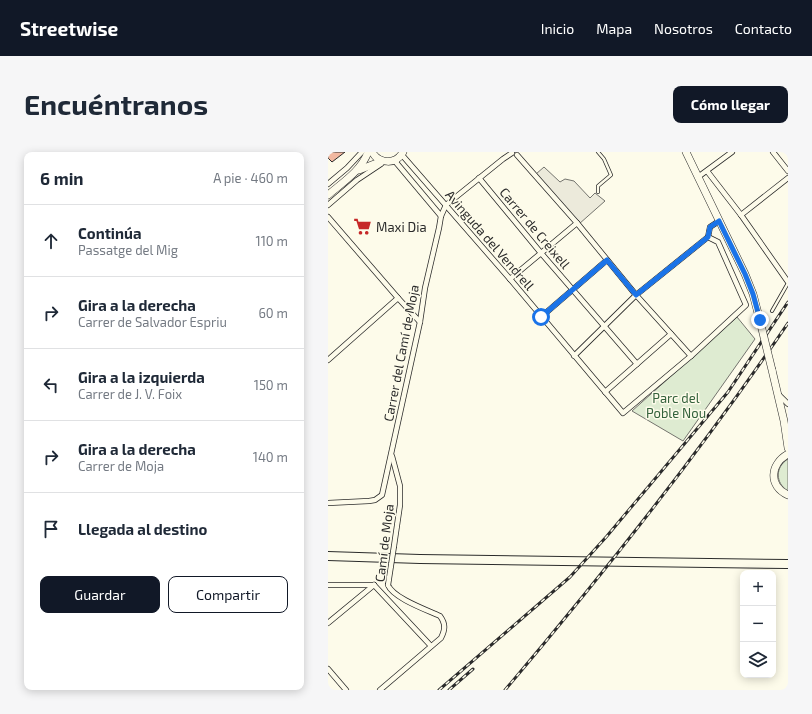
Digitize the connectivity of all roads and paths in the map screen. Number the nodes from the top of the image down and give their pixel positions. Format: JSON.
{"nodes":[{"id":1,"x":362,"y":152,"type":"edge"},
{"id":2,"x":368,"y":152,"type":"edge"},
{"id":3,"x":372,"y":152,"type":"edge"},
{"id":4,"x":598,"y":152,"type":"edge"},
{"id":5,"x":686,"y":152,"type":"edge"},
{"id":6,"x":732,"y":152,"type":"edge"},
{"id":7,"x":773,"y":152,"type":"edge"},
{"id":8,"x":402,"y":153,"type":"edge"},
{"id":9,"x":516,"y":153,"type":"edge"},
{"id":10,"x":394,"y":160,"type":"junction"},
{"id":11,"x":384,"y":161,"type":"junction"},
{"id":12,"x":707,"y":171,"type":"junction"},
{"id":13,"x":788,"y":171,"type":"edge"},
{"id":14,"x":352,"y":174,"type":"junction"},
{"id":15,"x":698,"y":177,"type":"junction"},
{"id":16,"x":479,"y":178,"type":"junction"},
{"id":17,"x":788,"y":178,"type":"edge"},
{"id":18,"x":328,"y":184,"type":"edge"},
{"id":19,"x":598,"y":192,"type":"dead end"},
{"id":20,"x":328,"y":195,"type":"edge"},
{"id":21,"x":328,"y":204,"type":"edge"},
{"id":22,"x":446,"y":206,"type":"junction"},
{"id":23,"x":741,"y":215,"type":"junction"},
{"id":24,"x":441,"y":216,"type":"junction"},
{"id":25,"x":328,"y":217,"type":"edge"},
{"id":26,"x":577,"y":223,"type":"junction"},
{"id":27,"x":716,"y":223,"type":"junction"},
{"id":28,"x":708,"y":237,"type":"junction"},
{"id":29,"x":540,"y":253,"type":"junction"},
{"id":30,"x":607,"y":260,"type":"junction"},
{"id":31,"x":510,"y":279,"type":"junction"},
{"id":32,"x":788,"y":282,"type":"edge"},
{"id":33,"x":573,"y":290,"type":"junction"},
{"id":34,"x":636,"y":295,"type":"junction"},
{"id":35,"x":398,"y":298,"type":"junction"},
{"id":36,"x":772,"y":311,"type":"dead end"},
{"id":37,"x":541,"y":317,"type":"junction"},
{"id":38,"x":420,"y":322,"type":"junction"},
{"id":39,"x":604,"y":326,"type":"junction"},
{"id":40,"x":671,"y":334,"type":"junction"},
{"id":41,"x":574,"y":356,"type":"junction"},
{"id":42,"x":691,"y":356,"type":"junction"},
{"id":43,"x":328,"y":360,"type":"edge"},
{"id":44,"x":637,"y":364,"type":"junction"},
{"id":45,"x":605,"y":392,"type":"junction"},
{"id":46,"x":777,"y":393,"type":"junction"},
{"id":47,"x":788,"y":404,"type":"edge"},
{"id":48,"x":788,"y":448,"type":"edge"},
{"id":49,"x":392,"y":454,"type":"junction"},
{"id":50,"x":788,"y":454,"type":"edge"},
{"id":51,"x":788,"y":496,"type":"edge"},
{"id":52,"x":328,"y":503,"type":"edge"},
{"id":53,"x":328,"y":556,"type":"edge"},
{"id":54,"x":788,"y":564,"type":"edge"},
{"id":55,"x":328,"y":584,"type":"edge"},
{"id":56,"x":374,"y":584,"type":"junction"},
{"id":57,"x":328,"y":623,"type":"edge"},
{"id":58,"x":431,"y":646,"type":"junction"},
{"id":59,"x":328,"y":669,"type":"edge"},
{"id":60,"x":346,"y":690,"type":"edge"},
{"id":61,"x":380,"y":690,"type":"edge"}],
"edges":[{"from":1,"to":18,"type":"street"},
{"from":2,"to":14,"type":"street"},
{"from":3,"to":11,"type":"street"},
{"from":4,"to":19,"type":"lane"},
{"from":5,"to":15,"type":"street"},
{"from":6,"to":12,"type":"street"},
{"from":7,"to":13,"type":"street"},
{"from":8,"to":10,"type":"street"},
{"from":8,"to":22,"type":"street","name":"Avinguda del Vendrell"},
{"from":9,"to":16,"type":"street"},
{"from":9,"to":26,"type":"street"},
{"from":10,"to":11,"type":"street"},
{"from":10,"to":24,"type":"street","name":"Avinguda del Vendrell"},
{"from":11,"to":14,"type":"street"},
{"from":11,"to":21,"type":"street"},
{"from":12,"to":15,"type":"street"},
{"from":12,"to":23,"type":"street"},
{"from":14,"to":20,"type":"street"},
{"from":15,"to":27,"type":"street"},
{"from":16,"to":22,"type":"street"},
{"from":16,"to":29,"type":"street","name":"Carrer de Creixell"},
{"from":17,"to":23,"type":"street"},
{"from":22,"to":24,"type":"street","name":"Carrer del Camí de Moja"},
{"from":22,"to":31,"type":"street","name":"Avinguda del Vendrell"},
{"from":23,"to":32,"type":"street"},
{"from":24,"to":38,"type":"street","name":"Carrer del Camí de Moja"},
{"from":25,"to":35,"type":"street"},
{"from":26,"to":29,"type":"street"},
{"from":26,"to":30,"type":"street"},
{"from":27,"to":28,"type":"street"},
{"from":27,"to":46,"type":"street","bridge":true},
{"from":28,"to":34,"type":"street"},
{"from":28,"to":42,"type":"street"},
{"from":29,"to":31,"type":"street"},
{"from":29,"to":33,"type":"street","name":"Carrer de Creixell"},
{"from":30,"to":33,"type":"street"},
{"from":30,"to":34,"type":"street"},
{"from":31,"to":37,"type":"street","name":"Avinguda del Vendrell"},
{"from":32,"to":36,"type":"lane"},
{"from":33,"to":37,"type":"street"},
{"from":33,"to":39,"type":"street","name":"Carrer de Creixell"},
{"from":34,"to":39,"type":"street"},
{"from":34,"to":40,"type":"street"},
{"from":35,"to":38,"type":"street"},
{"from":35,"to":43,"type":"street"},
{"from":37,"to":41,"type":"street","name":"Avinguda del Vendrell"},
{"from":38,"to":49,"type":"street","name":"Carrer del Camí de Moja"},
{"from":39,"to":41,"type":"street"},
{"from":39,"to":44,"type":"street","name":"Carrer de Creixell"},
{"from":40,"to":42,"type":"street"},
{"from":40,"to":44,"type":"street"},
{"from":41,"to":45,"type":"street","name":"Avinguda del Vendrell"},
{"from":42,"to":45,"type":"street","name":"Avinguda del Vendrell"},
{"from":44,"to":45,"type":"street"},
{"from":46,"to":47,"type":"street"},
{"from":46,"to":48,"type":"street"},
{"from":49,"to":52,"type":"street","name":"Carrer del Camí de Moja"},
{"from":49,"to":58,"type":"street","name":"Camí de Moja","bridge":true},
{"from":50,"to":51,"type":"street"},
{"from":53,"to":54,"type":"highway"},
{"from":55,"to":56,"type":"street"},
{"from":56,"to":57,"type":"street"},
{"from":56,"to":58,"type":"street"},
{"from":58,"to":61,"type":"street"},
{"from":59,"to":60,"type":"street"}]}
